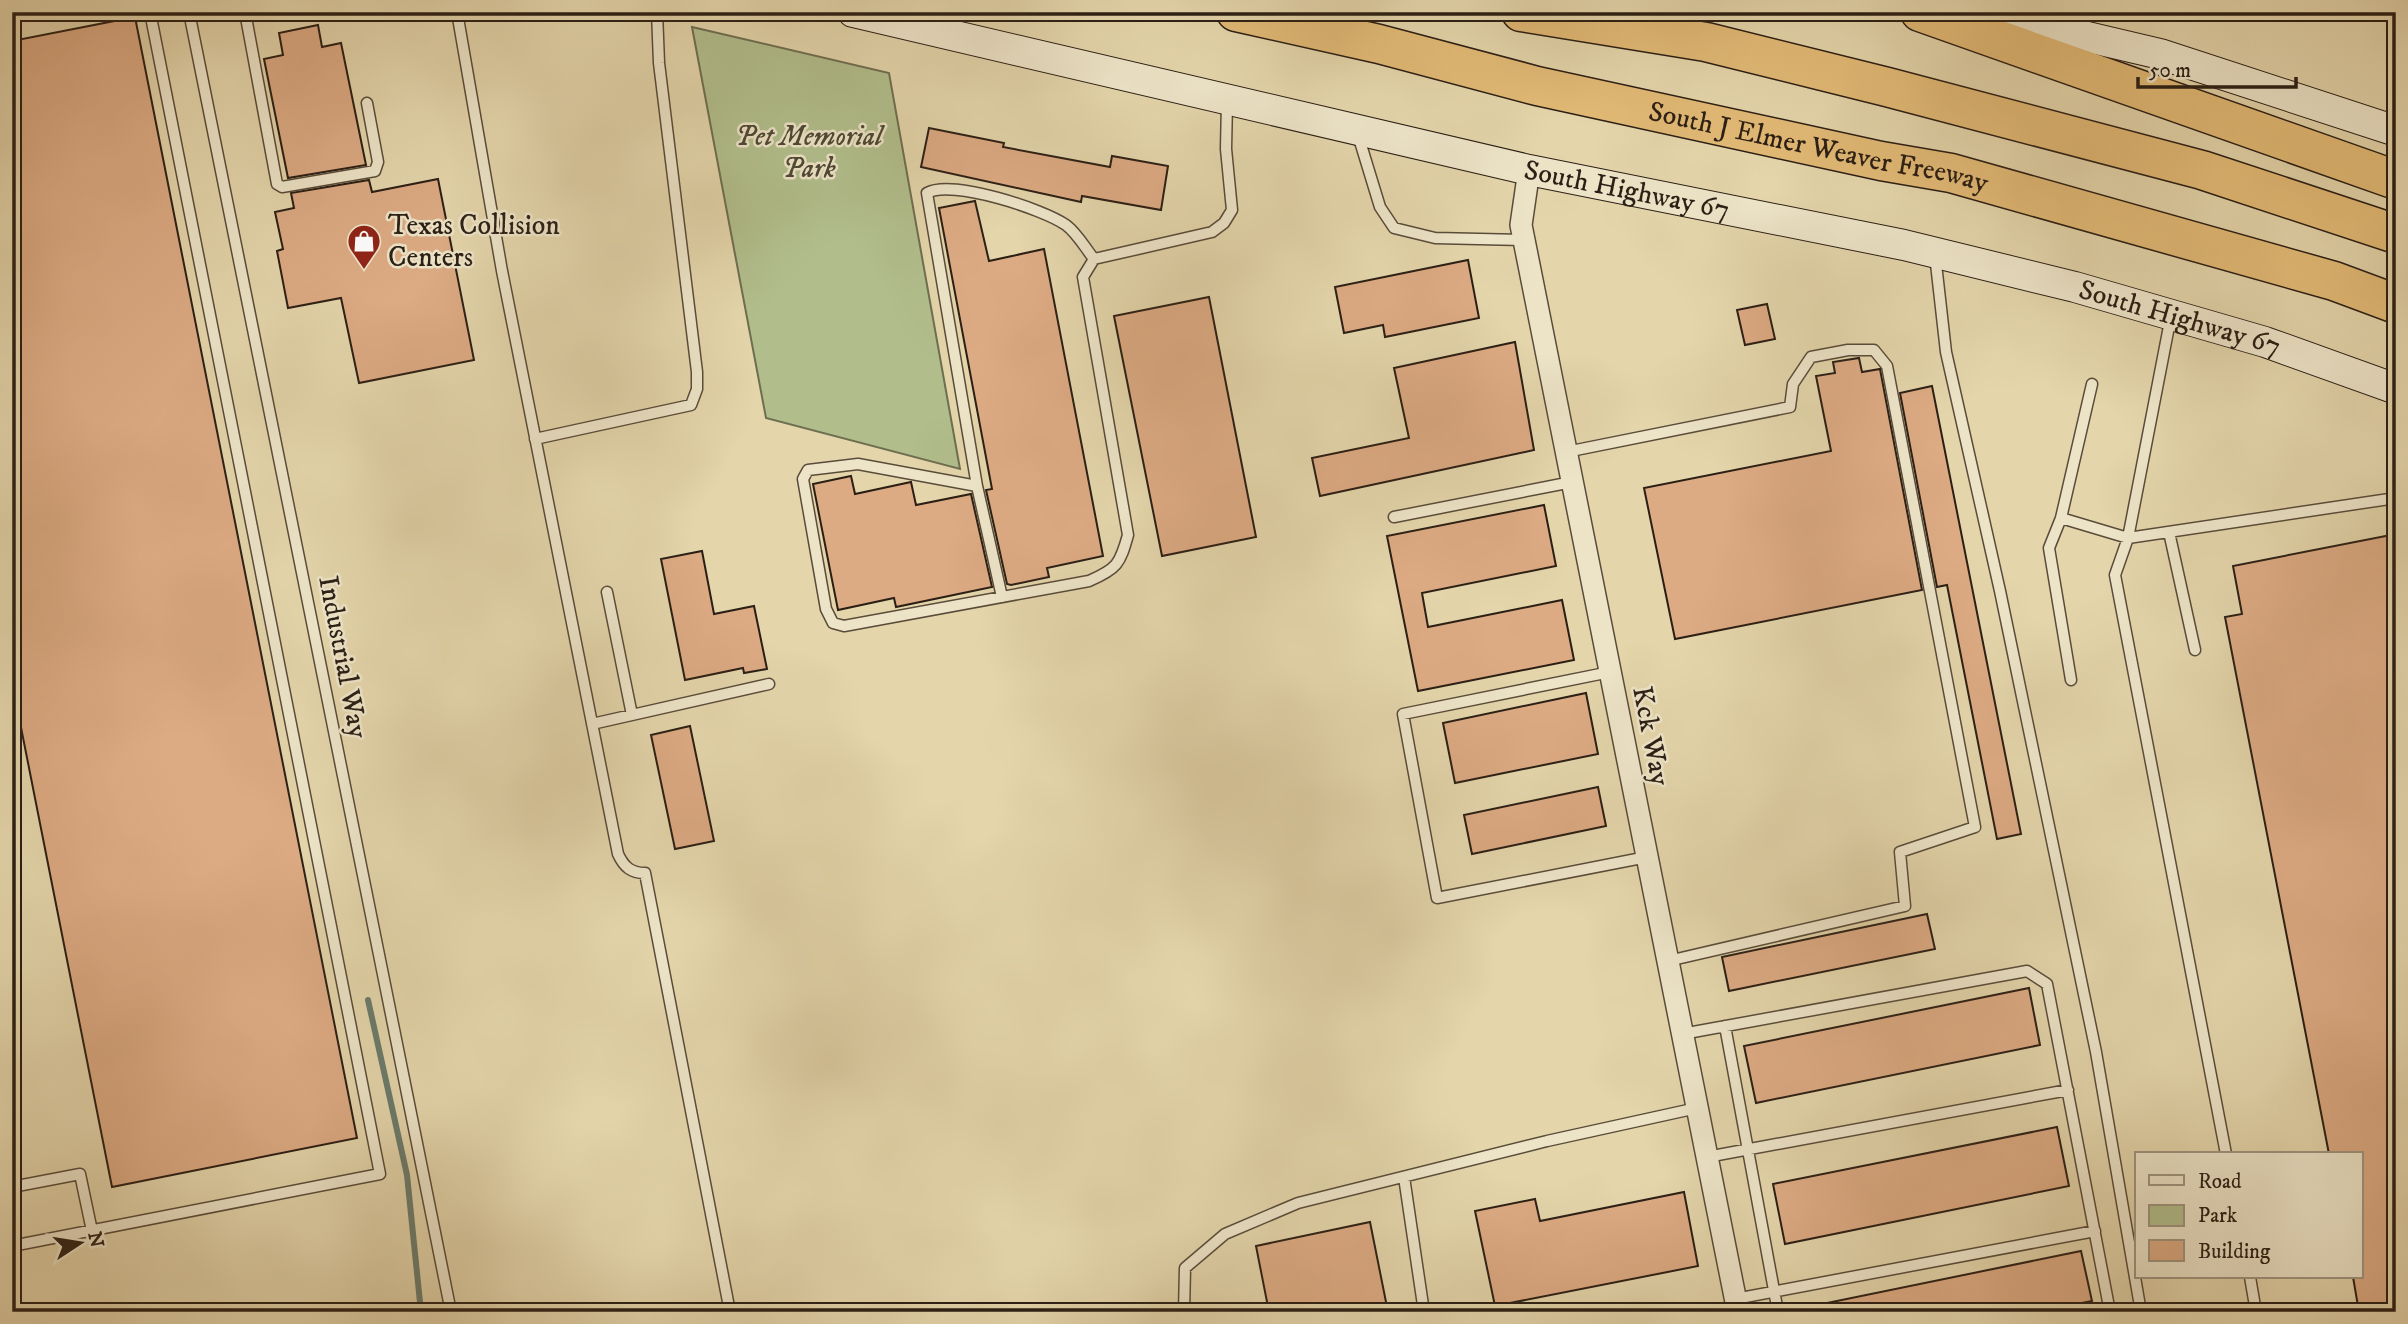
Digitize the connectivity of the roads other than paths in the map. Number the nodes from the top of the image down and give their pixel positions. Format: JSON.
{"nodes":[{"id":1,"x":150,"y":12,"type":"edge"},
{"id":2,"x":189,"y":12,"type":"edge"},
{"id":3,"x":245,"y":12,"type":"edge"},
{"id":4,"x":457,"y":12,"type":"edge"},
{"id":5,"x":657,"y":12,"type":"edge"},
{"id":6,"x":853,"y":12,"type":"edge"},
{"id":7,"x":1236,"y":12,"type":"edge"},
{"id":8,"x":1521,"y":12,"type":"edge"},
{"id":9,"x":1920,"y":12,"type":"edge"},
{"id":10,"x":1981,"y":12,"type":"edge"},
{"id":11,"x":1227,"y":98,"type":"junction"},
{"id":12,"x":367,"y":103,"type":"dead end"},
{"id":13,"x":1356,"y":129,"type":"junction"},
{"id":14,"x":2396,"y":131,"type":"edge"},
{"id":15,"x":1529,"y":170,"type":"junction"},
{"id":16,"x":2396,"y":180,"type":"edge"},
{"id":17,"x":2396,"y":234,"type":"edge"},
{"id":18,"x":1524,"y":240,"type":"junction"},
{"id":19,"x":1934,"y":252,"type":"junction"},
{"id":20,"x":1094,"y":259,"type":"junction"},
{"id":21,"x":2396,"y":304,"type":"edge"},
{"id":22,"x":2172,"y":315,"type":"junction"},
{"id":23,"x":2092,"y":384,"type":"dead end"},
{"id":24,"x":2396,"y":389,"type":"edge"},
{"id":25,"x":536,"y":439,"type":"junction"},
{"id":26,"x":1566,"y":452,"type":"junction"},
{"id":27,"x":1572,"y":482,"type":"junction"},
{"id":28,"x":977,"y":486,"type":"junction"},
{"id":29,"x":2396,"y":498,"type":"edge"},
{"id":30,"x":1394,"y":517,"type":"dead end"},
{"id":31,"x":2061,"y":518,"type":"junction"},
{"id":32,"x":2169,"y":532,"type":"junction"},
{"id":33,"x":2128,"y":538,"type":"junction"},
{"id":34,"x":607,"y":593,"type":"dead end"},
{"id":35,"x":1002,"y":597,"type":"junction"},
{"id":36,"x":2194,"y":650,"type":"dead end"},
{"id":37,"x":1610,"y":672,"type":"junction"},
{"id":38,"x":2071,"y":680,"type":"dead end"},
{"id":39,"x":769,"y":684,"type":"dead end"},
{"id":40,"x":632,"y":715,"type":"junction"},
{"id":41,"x":593,"y":724,"type":"junction"},
{"id":42,"x":1647,"y":857,"type":"junction"},
{"id":43,"x":1668,"y":961,"type":"junction"},
{"id":44,"x":1725,"y":1026,"type":"junction"},
{"id":45,"x":1682,"y":1034,"type":"junction"},
{"id":46,"x":2067,"y":1090,"type":"junction"},
{"id":47,"x":1697,"y":1108,"type":"junction"},
{"id":48,"x":1747,"y":1150,"type":"junction"},
{"id":49,"x":2226,"y":1152,"type":"edge"},
{"id":50,"x":1707,"y":1157,"type":"junction"},
{"id":51,"x":1404,"y":1177,"type":"junction"},
{"id":52,"x":12,"y":1187,"type":"edge"},
{"id":53,"x":92,"y":1231,"type":"junction"},
{"id":54,"x":2095,"y":1231,"type":"junction"},
{"id":55,"x":12,"y":1246,"type":"edge"},
{"id":56,"x":2135,"y":1277,"type":"edge"},
{"id":57,"x":2135,"y":1278,"type":"edge"},
{"id":58,"x":2250,"y":1278,"type":"edge"},
{"id":59,"x":1774,"y":1292,"type":"junction"},
{"id":60,"x":1737,"y":1306,"type":"edge"},
{"id":61,"x":451,"y":1312,"type":"edge"},
{"id":62,"x":730,"y":1312,"type":"edge"},
{"id":63,"x":1184,"y":1312,"type":"edge"},
{"id":64,"x":1424,"y":1312,"type":"edge"},
{"id":65,"x":1778,"y":1312,"type":"edge"},
{"id":66,"x":2110,"y":1312,"type":"edge"},
{"id":67,"x":2141,"y":1312,"type":"edge"},
{"id":68,"x":2256,"y":1312,"type":"edge"}],
"edges":[{"from":1,"to":53,"type":"lane"},
{"from":2,"to":61,"type":"lane","name":"Industrial Way"},
{"from":3,"to":12,"type":"lane"},
{"from":4,"to":25,"type":"lane"},
{"from":5,"to":25,"type":"lane"},
{"from":6,"to":11,"type":"main road","name":"South Highway 67"},
{"from":7,"to":21,"type":"highway","name":"South J Elmer Weaver Freeway"},
{"from":8,"to":17,"type":"highway"},
{"from":9,"to":16,"type":"highway"},
{"from":10,"to":14,"type":"main road"},
{"from":11,"to":13,"type":"main road","name":"South Highway 67"},
{"from":11,"to":20,"type":"lane"},
{"from":13,"to":15,"type":"main road","name":"South Highway 67"},
{"from":13,"to":18,"type":"lane"},
{"from":15,"to":18,"type":"street","name":"Kck Way"},
{"from":15,"to":19,"type":"main road","name":"South Highway 67"},
{"from":18,"to":26,"type":"street","name":"Kck Way"},
{"from":19,"to":22,"type":"main road","name":"South Highway 67"},
{"from":19,"to":56,"type":"lane"},
{"from":20,"to":28,"type":"lane"},
{"from":20,"to":35,"type":"lane"},
{"from":22,"to":24,"type":"main road","name":"South Highway 67"},
{"from":22,"to":33,"type":"lane"},
{"from":23,"to":31,"type":"lane"},
{"from":25,"to":41,"type":"lane"},
{"from":26,"to":27,"type":"street","name":"Kck Way"},
{"from":26,"to":43,"type":"lane"},
{"from":27,"to":30,"type":"lane"},
{"from":27,"to":37,"type":"street","name":"Kck Way"},
{"from":28,"to":35,"type":"lane"},
{"from":28,"to":35,"type":"lane"},
{"from":29,"to":32,"type":"lane"},
{"from":31,"to":33,"type":"lane"},
{"from":31,"to":38,"type":"lane"},
{"from":32,"to":33,"type":"lane"},
{"from":32,"to":36,"type":"lane"},
{"from":33,"to":49,"type":"lane"},
{"from":34,"to":40,"type":"lane"},
{"from":37,"to":42,"type":"street","name":"Kck Way"},
{"from":37,"to":42,"type":"lane"},
{"from":39,"to":40,"type":"lane"},
{"from":40,"to":41,"type":"lane"},
{"from":41,"to":62,"type":"lane"},
{"from":42,"to":43,"type":"street","name":"Kck Way"},
{"from":43,"to":45,"type":"street","name":"Kck Way"},
{"from":44,"to":45,"type":"lane"},
{"from":44,"to":46,"type":"lane"},
{"from":44,"to":48,"type":"lane"},
{"from":45,"to":47,"type":"street","name":"Kck Way"},
{"from":46,"to":48,"type":"lane"},
{"from":46,"to":54,"type":"lane"},
{"from":47,"to":50,"type":"street","name":"Kck Way"},
{"from":47,"to":51,"type":"lane"},
{"from":48,"to":50,"type":"lane"},
{"from":48,"to":59,"type":"lane"},
{"from":50,"to":60,"type":"street","name":"Kck Way"},
{"from":51,"to":63,"type":"lane"},
{"from":51,"to":64,"type":"lane"},
{"from":52,"to":53,"type":"lane"},
{"from":53,"to":55,"type":"lane"},
{"from":54,"to":59,"type":"lane"},
{"from":54,"to":66,"type":"lane"},
{"from":57,"to":67,"type":"lane"},
{"from":58,"to":68,"type":"lane"},
{"from":59,"to":60,"type":"lane"},
{"from":59,"to":65,"type":"lane"}]}
